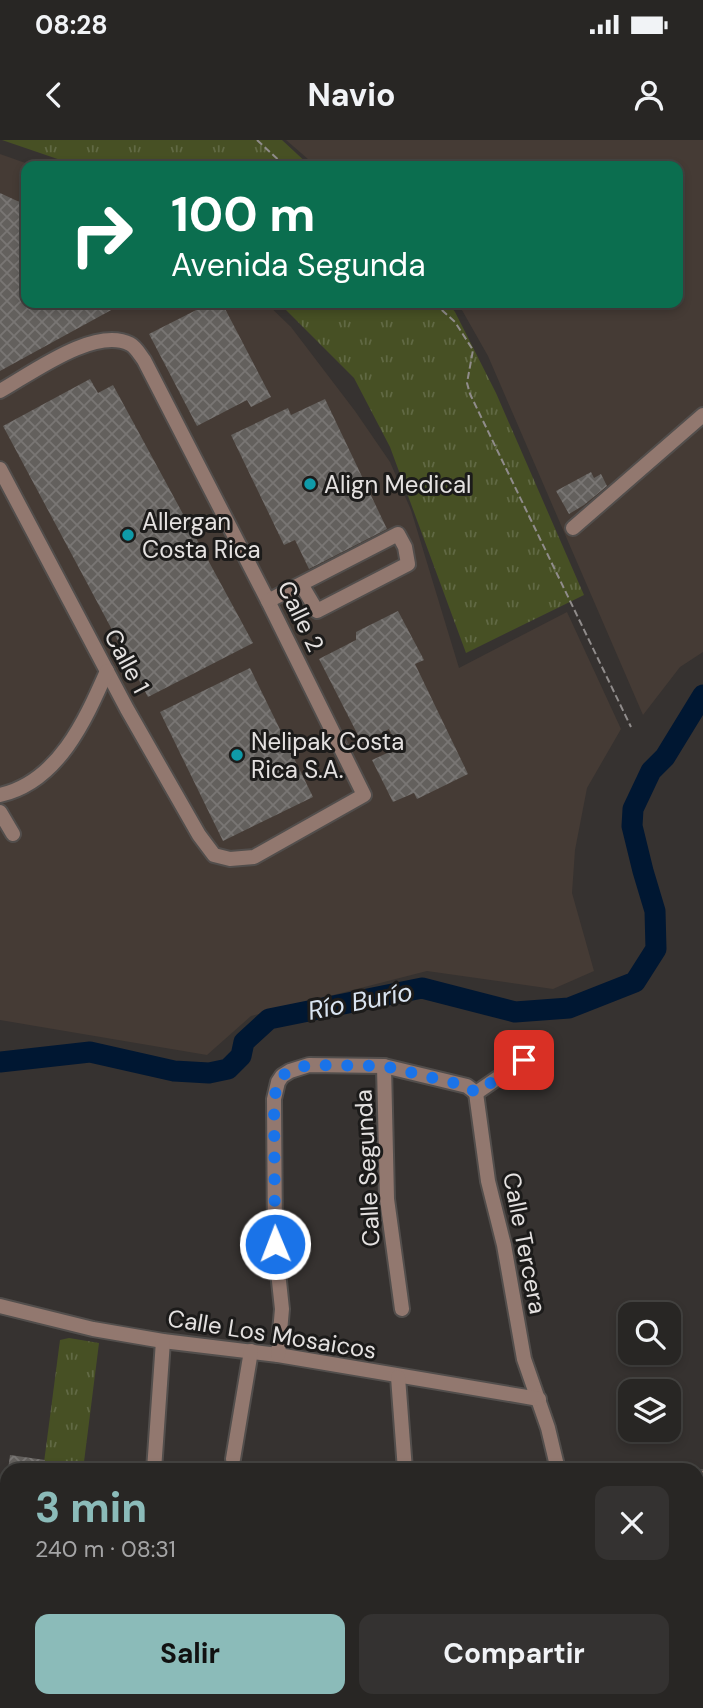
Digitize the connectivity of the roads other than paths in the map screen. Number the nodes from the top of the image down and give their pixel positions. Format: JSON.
{"nodes":[{"id":1,"x":0,"y":391,"type":"edge"},
{"id":2,"x":703,"y":415,"type":"edge"},
{"id":3,"x":0,"y":468,"type":"edge"},
{"id":4,"x":573,"y":528,"type":"dead end"},
{"id":5,"x":301,"y":584,"type":"junction"},
{"id":6,"x":268,"y":601,"type":"junction"},
{"id":7,"x":107,"y":671,"type":"junction"},
{"id":8,"x":0,"y":795,"type":"edge"},
{"id":9,"x":0,"y":812,"type":"edge"},
{"id":10,"x":13,"y":834,"type":"dead end"},
{"id":11,"x":230,"y":859,"type":"joint"},
{"id":12,"x":524,"y":1060,"type":"dead end"},
{"id":13,"x":384,"y":1066,"type":"junction"},
{"id":14,"x":476,"y":1093,"type":"junction"},
{"id":15,"x":0,"y":1306,"type":"edge"},
{"id":16,"x":402,"y":1309,"type":"dead end"},
{"id":17,"x":163,"y":1341,"type":"junction"},
{"id":18,"x":251,"y":1351,"type":"junction"},
{"id":19,"x":278,"y":1355,"type":"junction"},
{"id":20,"x":398,"y":1377,"type":"junction"},
{"id":21,"x":539,"y":1399,"type":"junction"},
{"id":22,"x":233,"y":1459,"type":"dead end"},
{"id":23,"x":154,"y":1463,"type":"edge"},
{"id":24,"x":404,"y":1463,"type":"edge"},
{"id":25,"x":556,"y":1463,"type":"edge"}],
"edges":[{"from":1,"to":6,"type":"street","name":"Calle 2"},
{"from":2,"to":4,"type":"street"},
{"from":3,"to":7,"type":"street","name":"Calle 1"},
{"from":5,"to":5,"type":"street"},
{"from":5,"to":6,"type":"street"},
{"from":6,"to":11,"type":"street","name":"Calle 2"},
{"from":7,"to":8,"type":"street"},
{"from":7,"to":11,"type":"street","name":"Calle 1"},
{"from":9,"to":10,"type":"street"},
{"from":12,"to":14,"type":"street"},
{"from":13,"to":14,"type":"street"},
{"from":13,"to":16,"type":"street","name":"Calle Segunda"},
{"from":13,"to":19,"type":"street"},
{"from":14,"to":21,"type":"street","name":"Calle Tercera"},
{"from":15,"to":17,"type":"street","name":"Calle Los Mosaicos"},
{"from":17,"to":18,"type":"street","name":"Calle Los Mosaicos"},
{"from":17,"to":23,"type":"street"},
{"from":18,"to":19,"type":"street","name":"Calle Los Mosaicos"},
{"from":18,"to":22,"type":"street"},
{"from":19,"to":20,"type":"street","name":"Calle Los Mosaicos"},
{"from":20,"to":21,"type":"street","name":"Calle Los Mosaicos"},
{"from":20,"to":24,"type":"street"},
{"from":21,"to":25,"type":"street","name":"Calle Tercera"}]}
